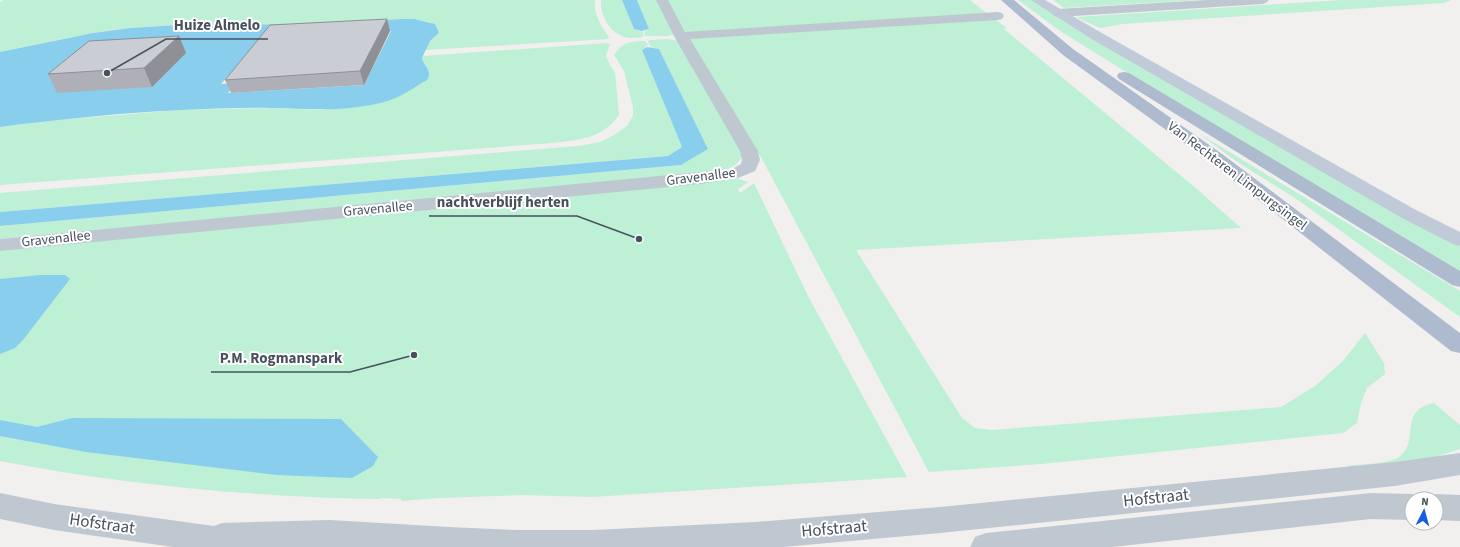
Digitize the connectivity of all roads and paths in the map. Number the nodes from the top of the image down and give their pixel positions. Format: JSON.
{"nodes":[{"id":1,"x":662,"y":0,"type":"edge"},
{"id":2,"x":1037,"y":0,"type":"edge"},
{"id":3,"x":1263,"y":0,"type":"edge"},
{"id":4,"x":1011,"y":3,"type":"edge"},
{"id":5,"x":1058,"y":13,"type":"junction"},
{"id":6,"x":998,"y":16,"type":"dead end"},
{"id":7,"x":681,"y":36,"type":"junction"},
{"id":8,"x":1460,"y":240,"type":"edge"},
{"id":9,"x":0,"y":245,"type":"edge"},
{"id":10,"x":1460,"y":280,"type":"edge"},
{"id":11,"x":1460,"y":345,"type":"edge"},
{"id":12,"x":1460,"y":464,"type":"edge"},
{"id":13,"x":0,"y":506,"type":"edge"},
{"id":14,"x":1404,"y":507,"type":"edge"},
{"id":15,"x":1444,"y":507,"type":"edge"},
{"id":16,"x":1460,"y":508,"type":"edge"},
{"id":17,"x":205,"y":538,"type":"junction"},
{"id":18,"x":404,"y":543,"type":"edge"},
{"id":19,"x":448,"y":544,"type":"edge"},
{"id":20,"x":242,"y":547,"type":"edge"},
{"id":21,"x":986,"y":547,"type":"edge"}],
"edges":[{"from":1,"to":7,"type":"street","name":"Gravenallee"},
{"from":2,"to":5,"type":"main road"},
{"from":3,"to":5,"type":"street"},
{"from":4,"to":10,"type":"main road","name":"Van Rechteren Limpurgsingel"},
{"from":4,"to":11,"type":"main road","name":"Van Rechteren Limpurgsingel"},
{"from":5,"to":8,"type":"main road"},
{"from":6,"to":7,"type":"street"},
{"from":7,"to":9,"type":"street","name":"Gravenallee"},
{"from":12,"to":19,"type":"street","name":"Hofstraat"},
{"from":13,"to":17,"type":"street","name":"Hofstraat"},
{"from":14,"to":21,"type":"street","name":"Hofstraat"},
{"from":15,"to":16,"type":"street"},
{"from":17,"to":18,"type":"street","name":"Hofstraat"},
{"from":17,"to":20,"type":"street","name":"Hofstraat"},
{"from":18,"to":19,"type":"street","name":"Hofstraat"}]}
